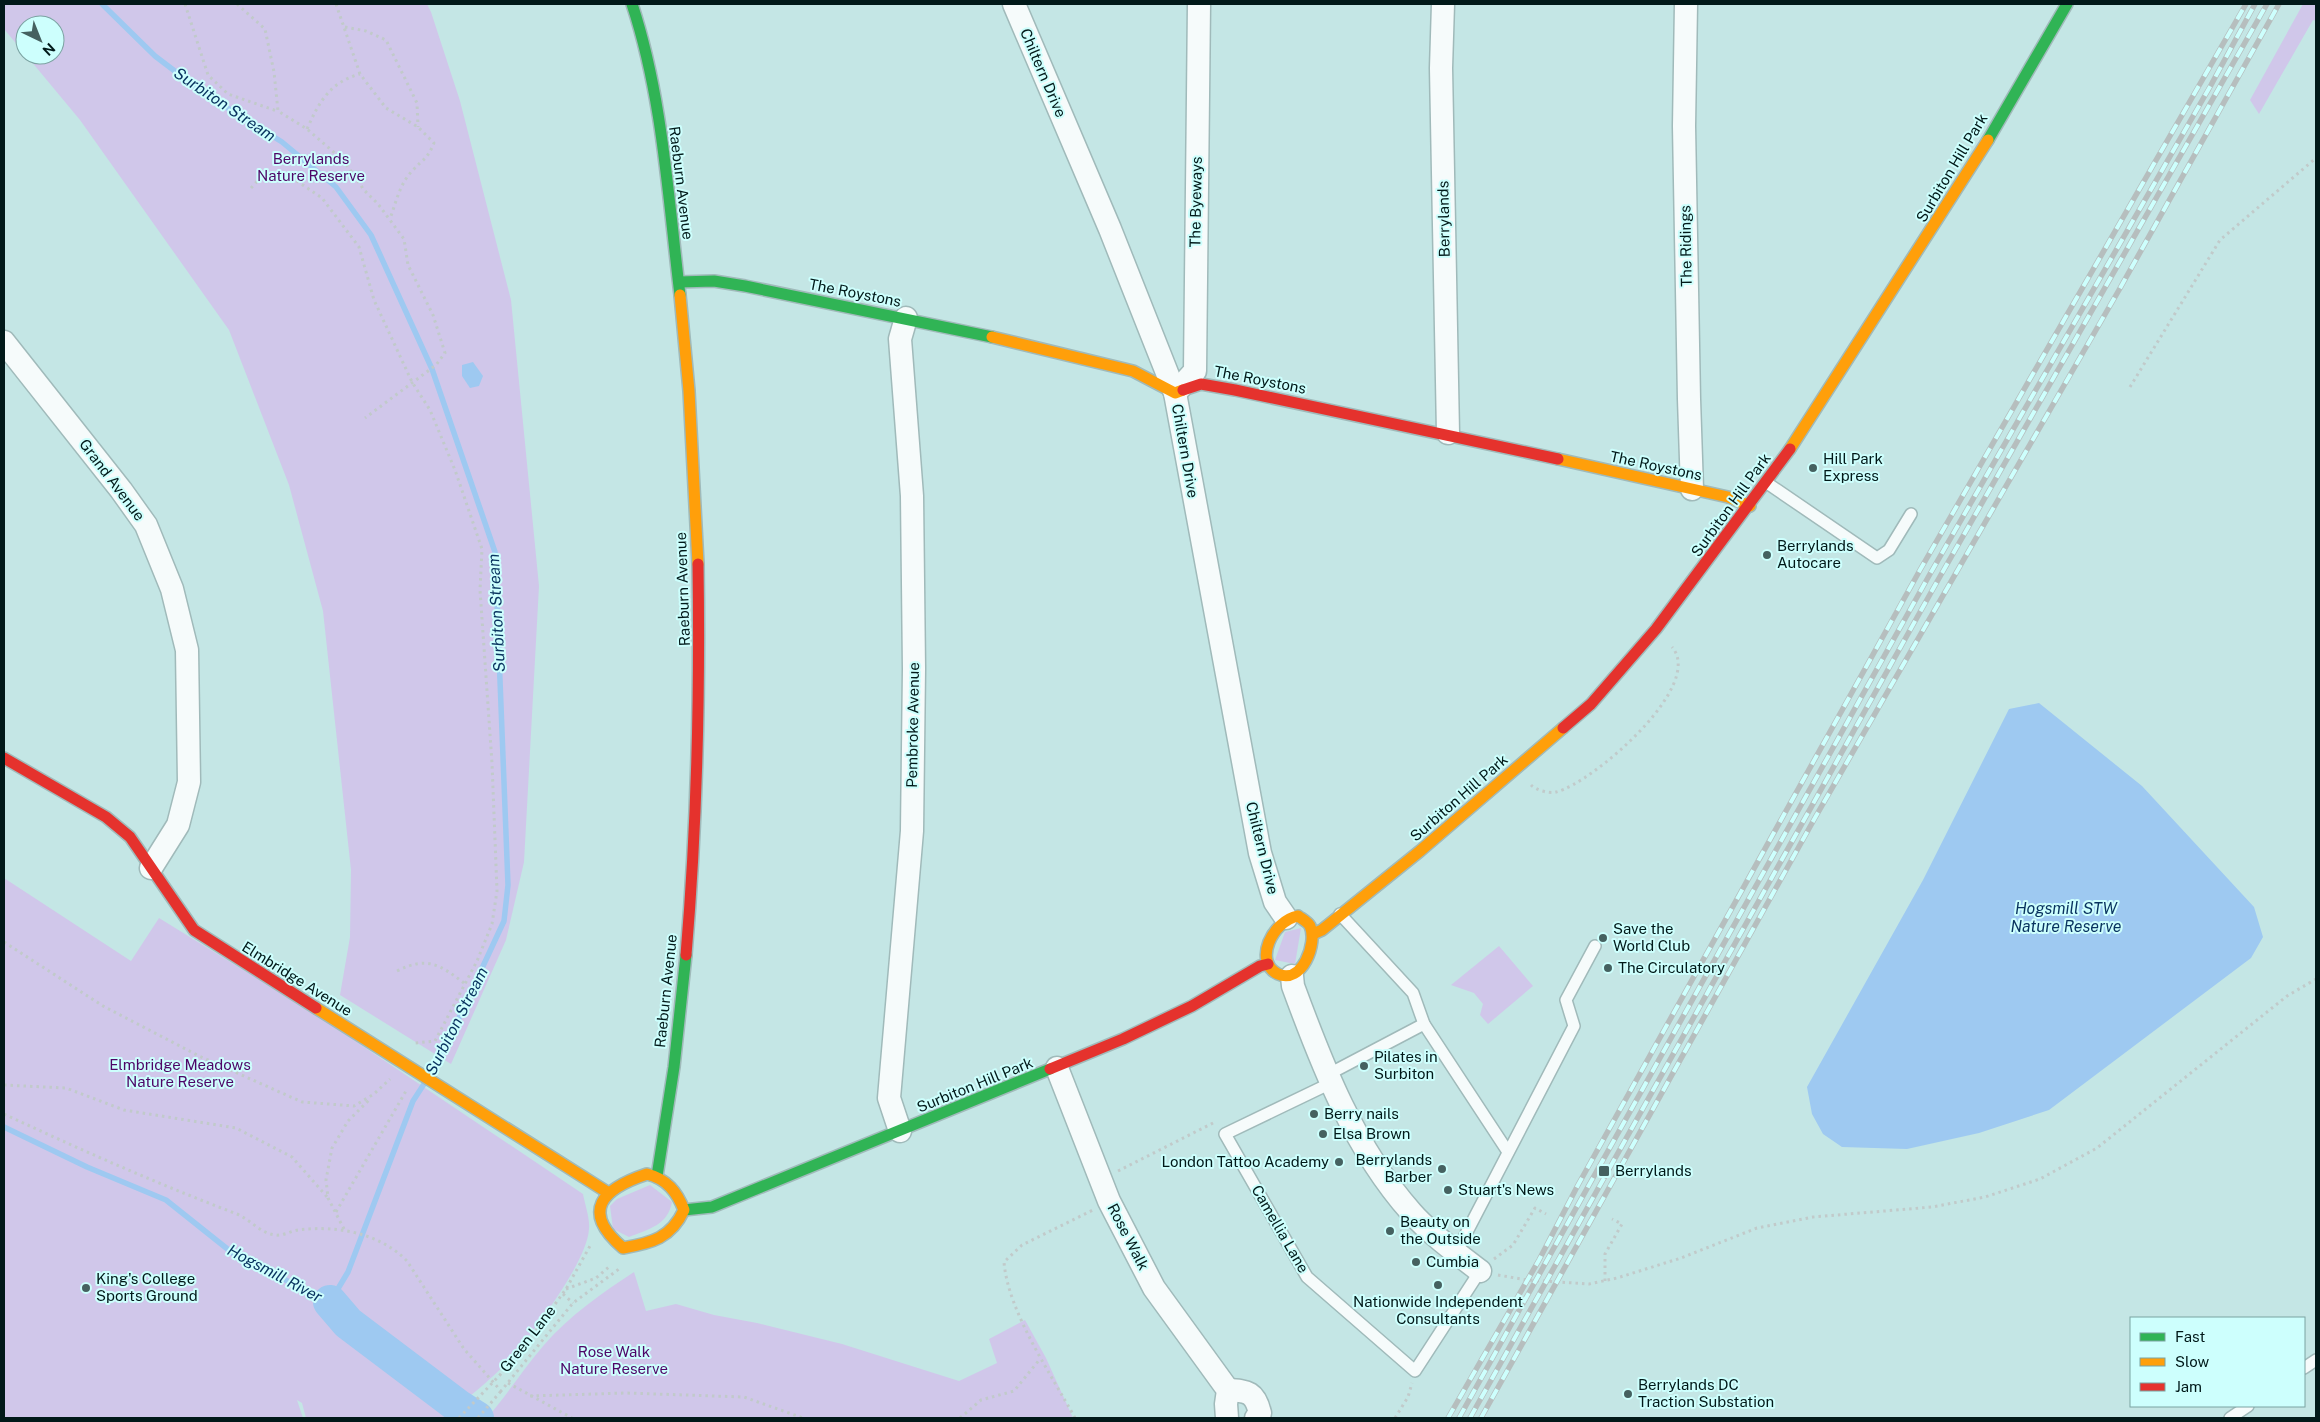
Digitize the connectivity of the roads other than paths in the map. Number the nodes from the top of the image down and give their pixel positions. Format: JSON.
{"nodes":[{"id":1,"x":632,"y":4,"type":"edge"},
{"id":2,"x":1014,"y":4,"type":"edge"},
{"id":3,"x":1198,"y":4,"type":"edge"},
{"id":4,"x":1443,"y":4,"type":"edge"},
{"id":5,"x":1686,"y":4,"type":"edge"},
{"id":6,"x":2067,"y":4,"type":"edge"},
{"id":7,"x":679,"y":282,"type":"junction"},
{"id":8,"x":906,"y":318,"type":"junction"},
{"id":9,"x":4,"y":342,"type":"edge"},
{"id":10,"x":1175,"y":393,"type":"junction"},
{"id":11,"x":1448,"y":433,"type":"junction"},
{"id":12,"x":1767,"y":483,"type":"junction"},
{"id":13,"x":1692,"y":489,"type":"junction"},
{"id":14,"x":1750,"y":506,"type":"junction"},
{"id":15,"x":1911,"y":514,"type":"dead end"},
{"id":16,"x":4,"y":758,"type":"edge"},
{"id":17,"x":151,"y":868,"type":"junction"},
{"id":18,"x":1340,"y":914,"type":"junction"},
{"id":19,"x":1286,"y":918,"type":"junction"},
{"id":20,"x":1313,"y":934,"type":"junction"},
{"id":21,"x":1595,"y":946,"type":"dead end"},
{"id":22,"x":1268,"y":964,"type":"junction"},
{"id":23,"x":1292,"y":976,"type":"junction"},
{"id":24,"x":1424,"y":1024,"type":"junction"},
{"id":25,"x":1057,"y":1068,"type":"junction"},
{"id":26,"x":1329,"y":1079,"type":"junction"},
{"id":27,"x":900,"y":1131,"type":"junction"},
{"id":28,"x":1508,"y":1152,"type":"junction"},
{"id":29,"x":657,"y":1176,"type":"junction"},
{"id":30,"x":607,"y":1192,"type":"junction"},
{"id":31,"x":684,"y":1210,"type":"junction"},
{"id":32,"x":1456,"y":1251,"type":"junction"},
{"id":33,"x":1488,"y":1264,"type":"joint"},
{"id":34,"x":2316,"y":1360,"type":"edge"},
{"id":35,"x":2305,"y":1367,"type":"edge"},
{"id":36,"x":1228,"y":1390,"type":"junction"},
{"id":37,"x":2246,"y":1407,"type":"edge"},
{"id":38,"x":1227,"y":1418,"type":"edge"},
{"id":39,"x":1256,"y":1418,"type":"edge"},
{"id":40,"x":2230,"y":1418,"type":"edge"}],
"edges":[{"from":1,"to":7,"type":"street","name":"Raeburn Avenue"},
{"from":2,"to":10,"type":"street","name":"Chiltern Drive"},
{"from":3,"to":10,"type":"street","name":"The Byeways"},
{"from":4,"to":11,"type":"street","name":"Berrylands"},
{"from":5,"to":13,"type":"street","name":"The Ridings"},
{"from":6,"to":12,"type":"street","name":"Surbiton Hill Park"},
{"from":7,"to":8,"type":"street","name":"The Roystons"},
{"from":7,"to":29,"type":"street","name":"Raeburn Avenue"},
{"from":8,"to":10,"type":"street","name":"The Roystons"},
{"from":8,"to":27,"type":"street","name":"Pembroke Avenue"},
{"from":9,"to":17,"type":"street","name":"Grand Avenue"},
{"from":10,"to":11,"type":"street","name":"The Roystons"},
{"from":10,"to":19,"type":"street","name":"Chiltern Drive"},
{"from":11,"to":13,"type":"street","name":"The Roystons"},
{"from":12,"to":14,"type":"street","name":"Surbiton Hill Park"},
{"from":12,"to":15,"type":"lane"},
{"from":13,"to":14,"type":"street","name":"The Roystons"},
{"from":14,"to":18,"type":"street","name":"Surbiton Hill Park"},
{"from":16,"to":17,"type":"street","name":"Elmbridge Avenue"},
{"from":17,"to":30,"type":"street","name":"Elmbridge Avenue"},
{"from":18,"to":20,"type":"street","name":"Surbiton Hill Park"},
{"from":18,"to":24,"type":"lane"},
{"from":19,"to":20,"type":"street"},
{"from":19,"to":22,"type":"street"},
{"from":20,"to":23,"type":"street"},
{"from":21,"to":28,"type":"lane"},
{"from":22,"to":23,"type":"street"},
{"from":22,"to":25,"type":"street","name":"Surbiton Hill Park"},
{"from":23,"to":26,"type":"street"},
{"from":24,"to":26,"type":"lane"},
{"from":24,"to":28,"type":"lane"},
{"from":25,"to":27,"type":"street","name":"Surbiton Hill Park"},
{"from":25,"to":36,"type":"street","name":"Rose Walk"},
{"from":26,"to":32,"type":"street"},
{"from":26,"to":33,"type":"lane","name":"Camellia Lane"},
{"from":27,"to":31,"type":"street","name":"Surbiton Hill Park"},
{"from":28,"to":32,"type":"lane"},
{"from":29,"to":30,"type":"street"},
{"from":29,"to":31,"type":"street"},
{"from":30,"to":31,"type":"street"},
{"from":32,"to":33,"type":"street"},
{"from":34,"to":35,"type":"lane"},
{"from":36,"to":38,"type":"street"},
{"from":36,"to":39,"type":"street"},
{"from":37,"to":40,"type":"lane"}]}
